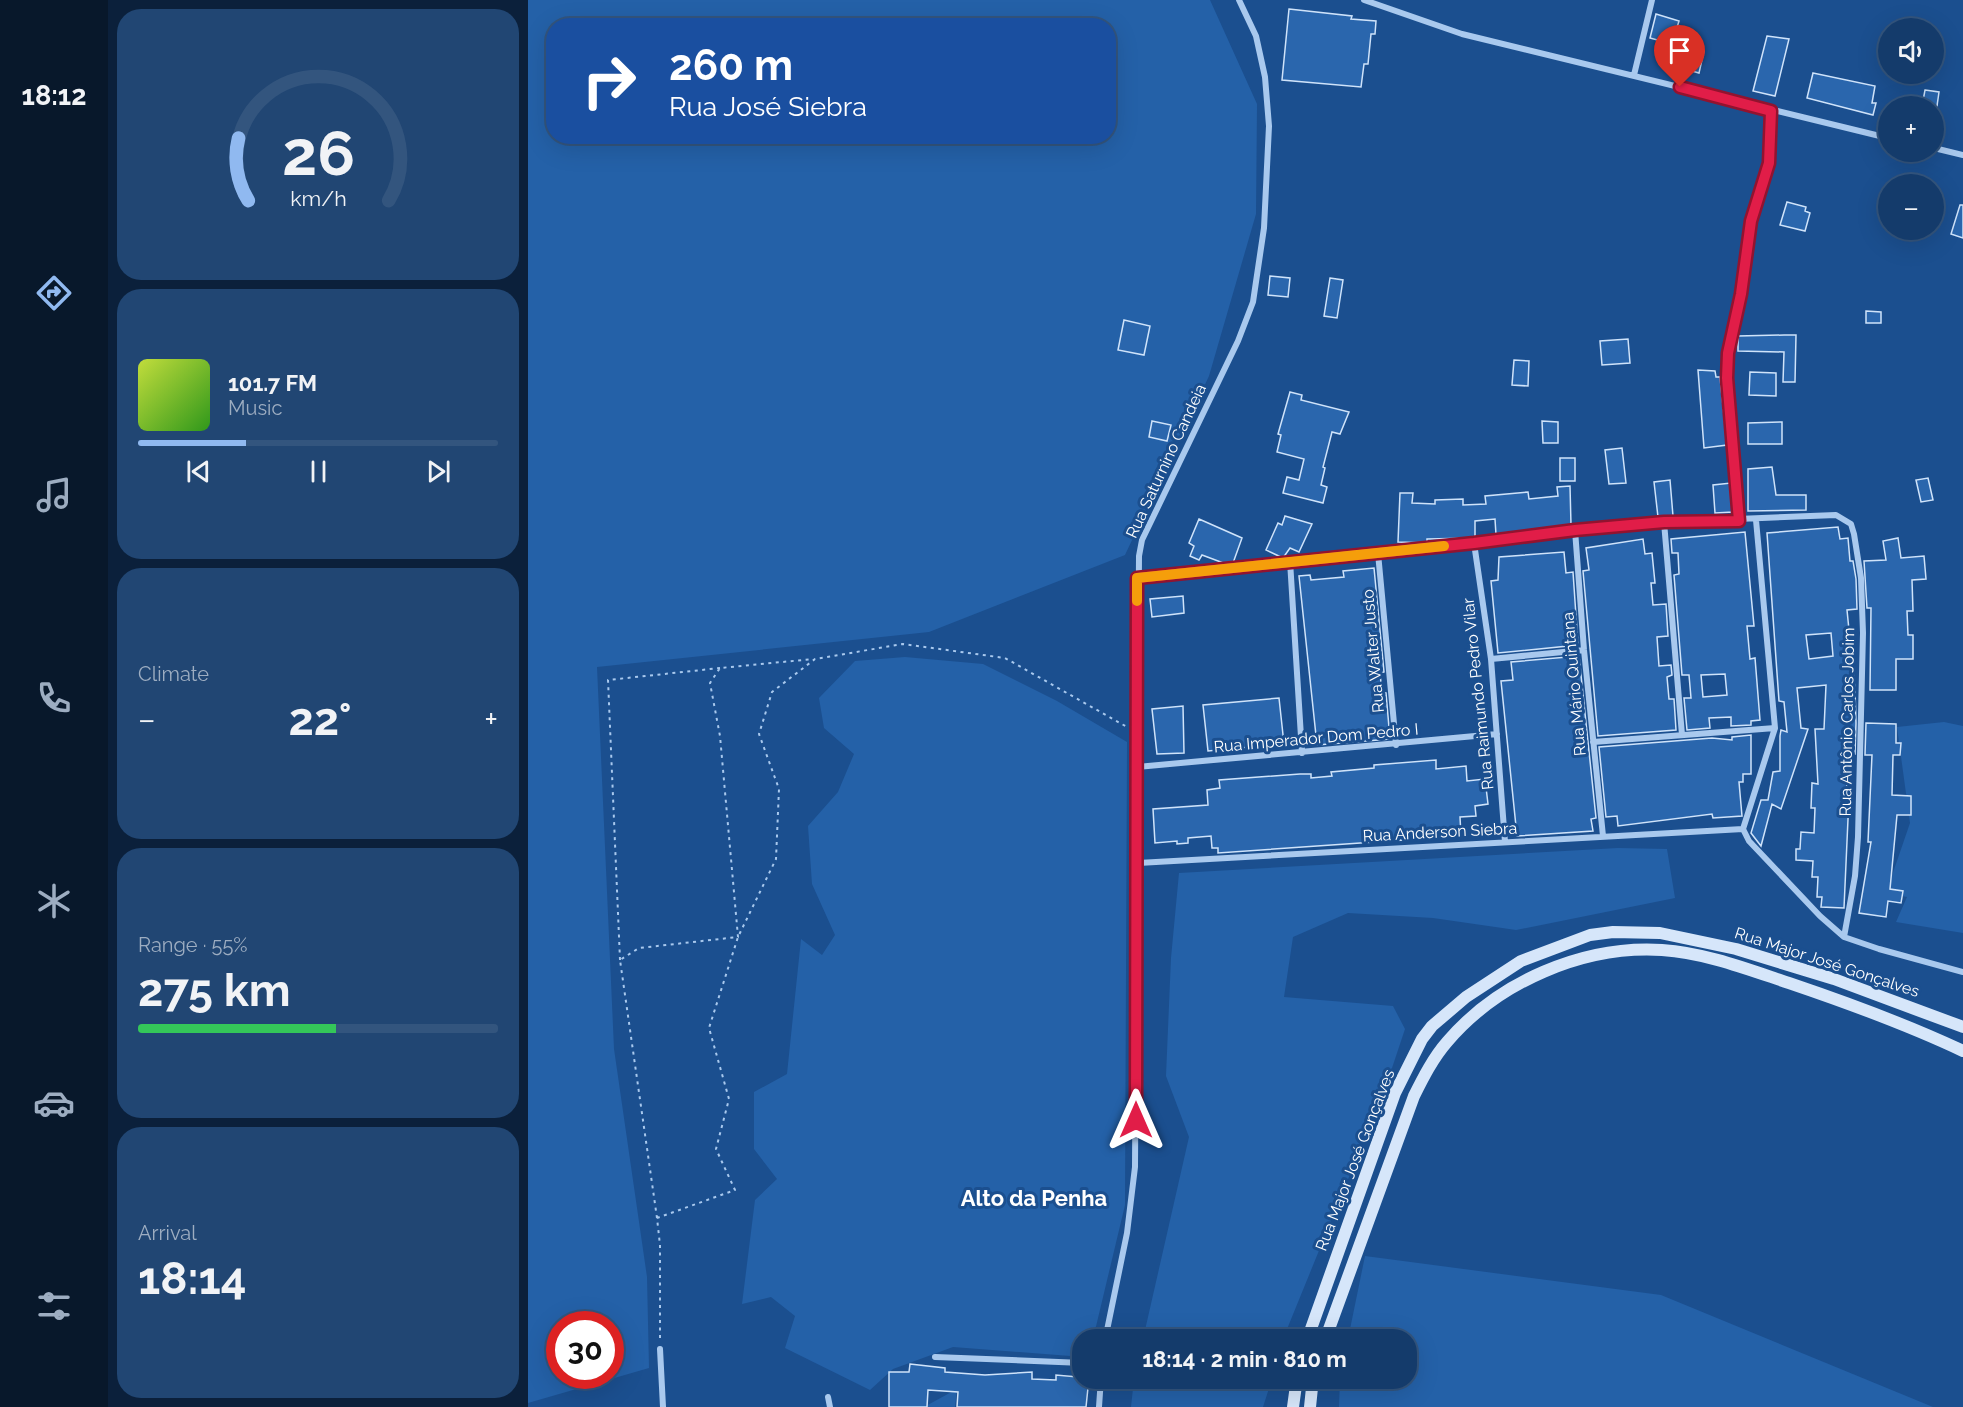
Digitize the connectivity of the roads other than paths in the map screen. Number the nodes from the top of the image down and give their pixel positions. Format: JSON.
{"nodes":[{"id":1,"x":1239,"y":0,"type":"edge"},
{"id":2,"x":1364,"y":0,"type":"edge"},
{"id":3,"x":1652,"y":0,"type":"edge"},
{"id":4,"x":1634,"y":75,"type":"junction"},
{"id":5,"x":1771,"y":111,"type":"junction"},
{"id":6,"x":1878,"y":136,"type":"edge"},
{"id":7,"x":1944,"y":150,"type":"edge"},
{"id":8,"x":1963,"y":155,"type":"edge"},
{"id":9,"x":1756,"y":520,"type":"junction"},
{"id":10,"x":1739,"y":521,"type":"junction"},
{"id":11,"x":1664,"y":522,"type":"junction"},
{"id":12,"x":1575,"y":530,"type":"junction"},
{"id":13,"x":1474,"y":543,"type":"junction"},
{"id":14,"x":1378,"y":554,"type":"junction"},
{"id":15,"x":1290,"y":561,"type":"junction"},
{"id":16,"x":1137,"y":578,"type":"junction"},
{"id":17,"x":1584,"y":650,"type":"junction"},
{"id":18,"x":1491,"y":659,"type":"junction"},
{"id":19,"x":1775,"y":728,"type":"junction"},
{"id":20,"x":1497,"y":734,"type":"junction"},
{"id":21,"x":1682,"y":735,"type":"junction"},
{"id":22,"x":1593,"y":742,"type":"junction"},
{"id":23,"x":1396,"y":745,"type":"junction"},
{"id":24,"x":1302,"y":753,"type":"junction"},
{"id":25,"x":1137,"y":767,"type":"junction"},
{"id":26,"x":1743,"y":829,"type":"junction"},
{"id":27,"x":1603,"y":836,"type":"junction"},
{"id":28,"x":1505,"y":842,"type":"junction"},
{"id":29,"x":1138,"y":863,"type":"junction"},
{"id":30,"x":1844,"y":937,"type":"junction"},
{"id":31,"x":1963,"y":972,"type":"edge"},
{"id":32,"x":1963,"y":1027,"type":"edge"},
{"id":33,"x":1963,"y":1051,"type":"edge"},
{"id":34,"x":1107,"y":1329,"type":"edge"},
{"id":35,"x":1311,"y":1329,"type":"edge"},
{"id":36,"x":1328,"y":1329,"type":"edge"},
{"id":37,"x":660,"y":1349,"type":"road end"},
{"id":38,"x":935,"y":1357,"type":"dead end"},
{"id":39,"x":1072,"y":1363,"type":"edge"},
{"id":40,"x":1100,"y":1389,"type":"edge"},
{"id":41,"x":1295,"y":1389,"type":"edge"},
{"id":42,"x":1312,"y":1389,"type":"edge"},
{"id":43,"x":828,"y":1397,"type":"dead end"},
{"id":44,"x":663,"y":1407,"type":"edge"},
{"id":45,"x":830,"y":1407,"type":"edge"},
{"id":46,"x":1099,"y":1407,"type":"edge"},
{"id":47,"x":1293,"y":1407,"type":"edge"},
{"id":48,"x":1310,"y":1407,"type":"edge"}],
"edges":[{"from":1,"to":16,"type":"street","name":"Rua Saturnino Candeia"},
{"from":2,"to":4,"type":"street"},
{"from":3,"to":4,"type":"street"},
{"from":4,"to":5,"type":"street"},
{"from":5,"to":6,"type":"street"},
{"from":5,"to":10,"type":"street"},
{"from":7,"to":8,"type":"street"},
{"from":9,"to":10,"type":"street"},
{"from":9,"to":19,"type":"street"},
{"from":9,"to":30,"type":"street","name":"Rua Antônio Carlos Jobim"},
{"from":10,"to":11,"type":"street"},
{"from":11,"to":12,"type":"street"},
{"from":11,"to":21,"type":"street"},
{"from":12,"to":13,"type":"street"},
{"from":12,"to":17,"type":"street","name":"Rua Mário Quintana"},
{"from":13,"to":14,"type":"street"},
{"from":13,"to":18,"type":"street","name":"Rua Raimundo Pedro Vilar"},
{"from":14,"to":15,"type":"street"},
{"from":14,"to":23,"type":"street","name":"Rua Walter Justo"},
{"from":15,"to":16,"type":"street"},
{"from":15,"to":24,"type":"street"},
{"from":16,"to":25,"type":"street","name":"Rua Saturnino Candeia"},
{"from":17,"to":18,"type":"street"},
{"from":17,"to":22,"type":"street","name":"Rua Mário Quintana"},
{"from":18,"to":20,"type":"street","name":"Rua Raimundo Pedro Vilar"},
{"from":19,"to":21,"type":"street"},
{"from":19,"to":26,"type":"street"},
{"from":20,"to":23,"type":"street","name":"Rua Imperador Dom Pedro I"},
{"from":20,"to":28,"type":"street","name":"Rua Raimundo Pedro Vilar"},
{"from":21,"to":22,"type":"street"},
{"from":22,"to":27,"type":"street","name":"Rua Mário Quintana"},
{"from":23,"to":24,"type":"street","name":"Rua Imperador Dom Pedro I"},
{"from":24,"to":25,"type":"street","name":"Rua Imperador Dom Pedro I"},
{"from":25,"to":29,"type":"street","name":"Rua Saturnino Candeia"},
{"from":26,"to":27,"type":"street","name":"Rua Anderson Siebra"},
{"from":26,"to":30,"type":"street"},
{"from":27,"to":28,"type":"street","name":"Rua Anderson Siebra"},
{"from":28,"to":29,"type":"street","name":"Rua Anderson Siebra"},
{"from":29,"to":34,"type":"street","name":"Rua Saturnino Candeia"},
{"from":30,"to":31,"type":"street"},
{"from":32,"to":35,"type":"street","name":"Rua Major José Gonçalves"},
{"from":33,"to":36,"type":"street","name":"Rua Major José Gonçalves"},
{"from":37,"to":44,"type":"street"},
{"from":38,"to":39,"type":"street"},
{"from":40,"to":46,"type":"street"},
{"from":41,"to":47,"type":"street"},
{"from":42,"to":48,"type":"street"},
{"from":43,"to":45,"type":"street"}]}
